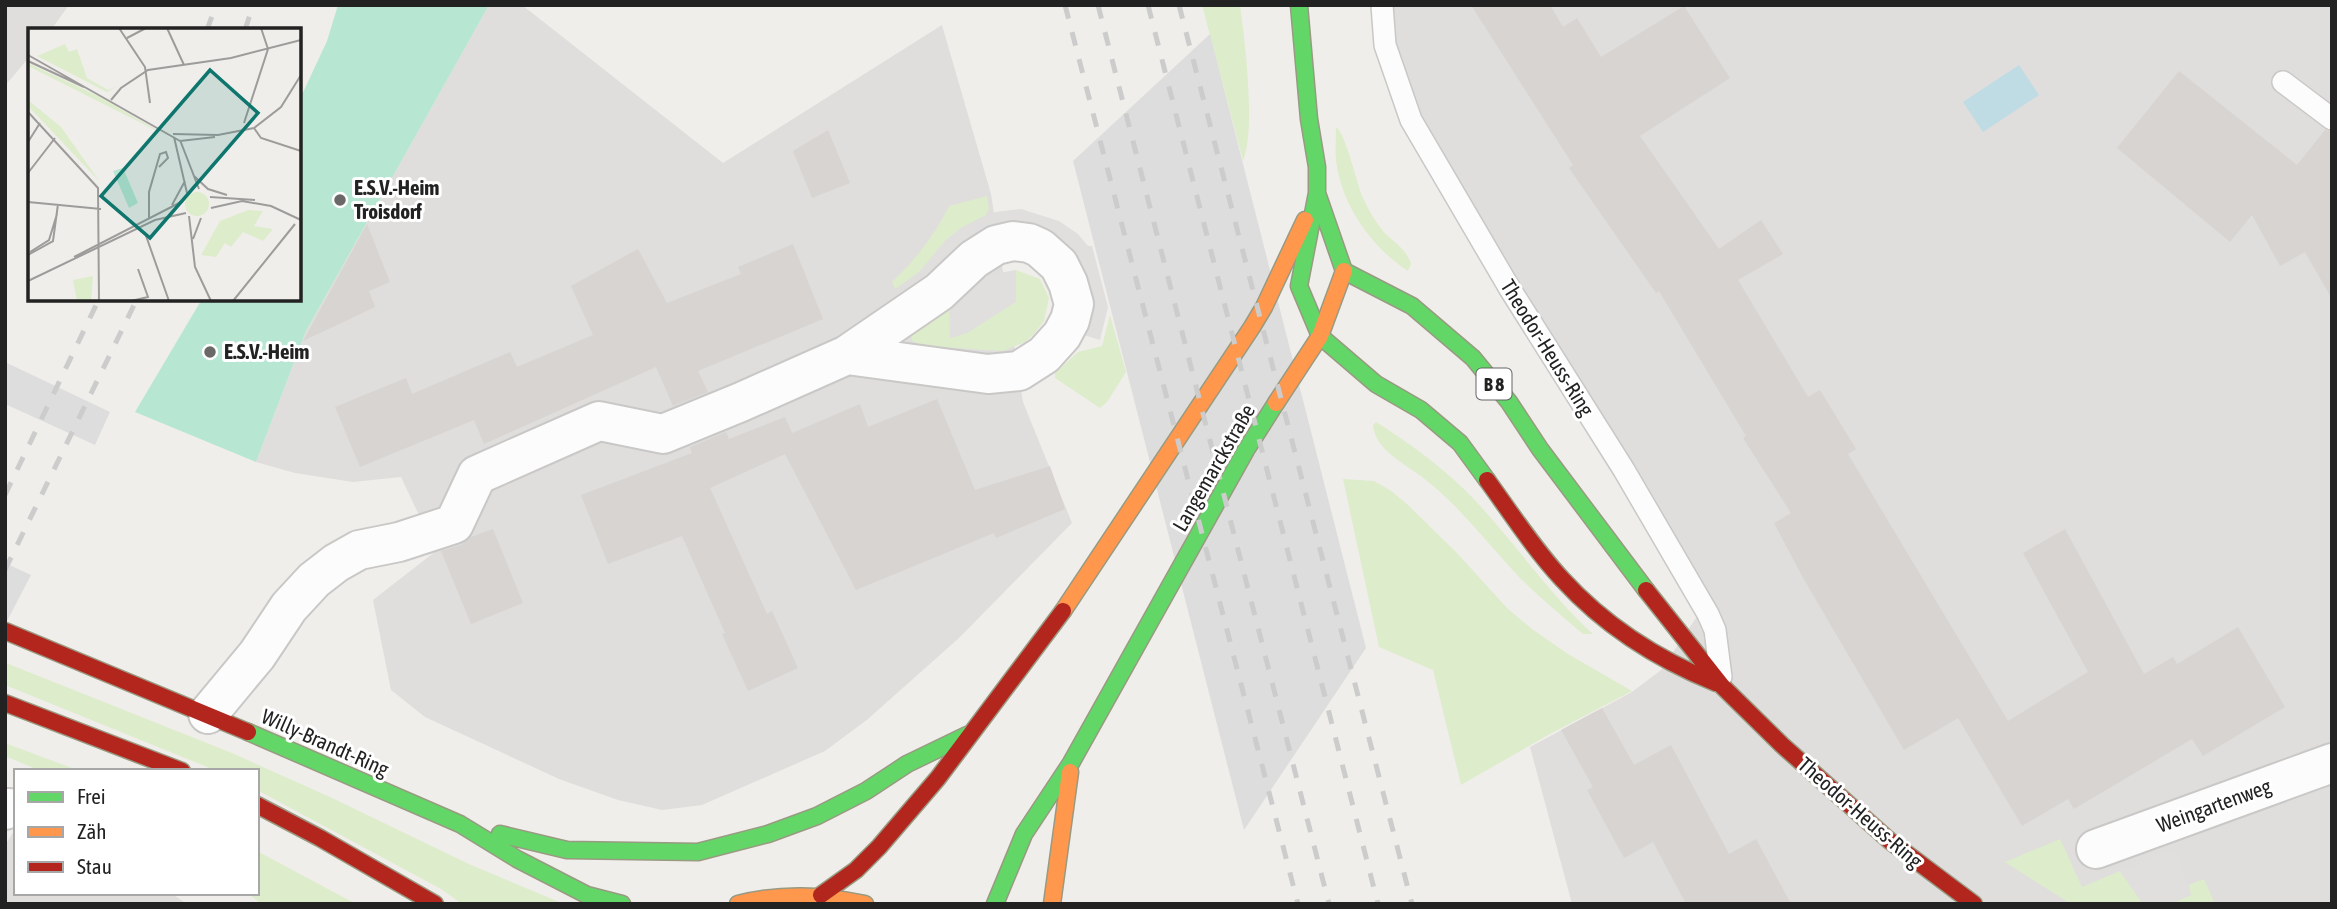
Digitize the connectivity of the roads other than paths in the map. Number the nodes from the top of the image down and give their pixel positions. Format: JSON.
{"nodes":[{"id":1,"x":1299,"y":5,"type":"edge"},
{"id":2,"x":1382,"y":5,"type":"edge"},
{"id":3,"x":2283,"y":82,"type":"dead end"},
{"id":4,"x":2332,"y":119,"type":"edge"},
{"id":5,"x":1317,"y":193,"type":"junction"},
{"id":6,"x":1344,"y":271,"type":"junction"},
{"id":7,"x":1299,"y":286,"type":"junction"},
{"id":8,"x":1264,"y":307,"type":"junction"},
{"id":9,"x":1320,"y":337,"type":"junction"},
{"id":10,"x":847,"y":355,"type":"junction"},
{"id":11,"x":5,"y":631,"type":"edge"},
{"id":12,"x":1722,"y":686,"type":"junction"},
{"id":13,"x":5,"y":703,"type":"edge"},
{"id":14,"x":208,"y":714,"type":"junction"},
{"id":15,"x":972,"y":732,"type":"junction"},
{"id":16,"x":1071,"y":763,"type":"junction"},
{"id":17,"x":2332,"y":763,"type":"edge"},
{"id":18,"x":177,"y":769,"type":"edge"},
{"id":19,"x":259,"y":806,"type":"edge"},
{"id":20,"x":460,"y":824,"type":"junction"},
{"id":21,"x":2096,"y":849,"type":"dead end"},
{"id":22,"x":821,"y":895,"type":"junction"},
{"id":23,"x":435,"y":904,"type":"edge"},
{"id":24,"x":622,"y":904,"type":"edge"},
{"id":25,"x":737,"y":904,"type":"edge"},
{"id":26,"x":865,"y":904,"type":"edge"},
{"id":27,"x":995,"y":904,"type":"edge"},
{"id":28,"x":1052,"y":904,"type":"edge"},
{"id":29,"x":1974,"y":904,"type":"edge"}],
"edges":[{"from":1,"to":5,"type":"main road"},
{"from":2,"to":12,"type":"lane","name":"Theodor-Heuss-Ring"},
{"from":3,"to":4,"type":"lane"},
{"from":5,"to":6,"type":"main road"},
{"from":5,"to":7,"type":"main road"},
{"from":5,"to":8,"type":"main road","name":"Langemarckstraße"},
{"from":6,"to":7,"type":"main road","name":"Langemarckstraße"},
{"from":6,"to":9,"type":"main road","name":"Langemarckstraße"},
{"from":6,"to":12,"type":"main road","name":"Theodor-Heuss-Ring","number":"B 8"},
{"from":7,"to":8,"type":"main road","name":"Langemarckstraße"},
{"from":7,"to":9,"type":"main road","name":"Theodor-Heuss-Ring"},
{"from":8,"to":15,"type":"main road","name":"Langemarckstraße"},
{"from":9,"to":12,"type":"main road","name":"Theodor-Heuss-Ring"},
{"from":9,"to":16,"type":"main road","name":"Langemarckstraße"},
{"from":10,"to":10,"type":"street"},
{"from":10,"to":14,"type":"street"},
{"from":11,"to":14,"type":"main road","name":"Willy-Brandt-Ring"},
{"from":12,"to":29,"type":"main road","name":"Theodor-Heuss-Ring","number":"B 8"},
{"from":13,"to":18,"type":"main road"},
{"from":14,"to":20,"type":"main road","name":"Willy-Brandt-Ring"},
{"from":15,"to":20,"type":"main road","name":"Langemarckstraße"},
{"from":15,"to":22,"type":"main road","name":"Langemarckstraße"},
{"from":16,"to":27,"type":"main road","name":"Langemarckstraße"},
{"from":16,"to":28,"type":"main road","name":"Langemarckstraße"},
{"from":17,"to":21,"type":"street","name":"Weingartenweg"},
{"from":19,"to":23,"type":"main road"},
{"from":20,"to":24,"type":"main road","name":"Willy-Brandt-Ring"},
{"from":22,"to":25,"type":"main road"},
{"from":22,"to":26,"type":"main road"}]}
